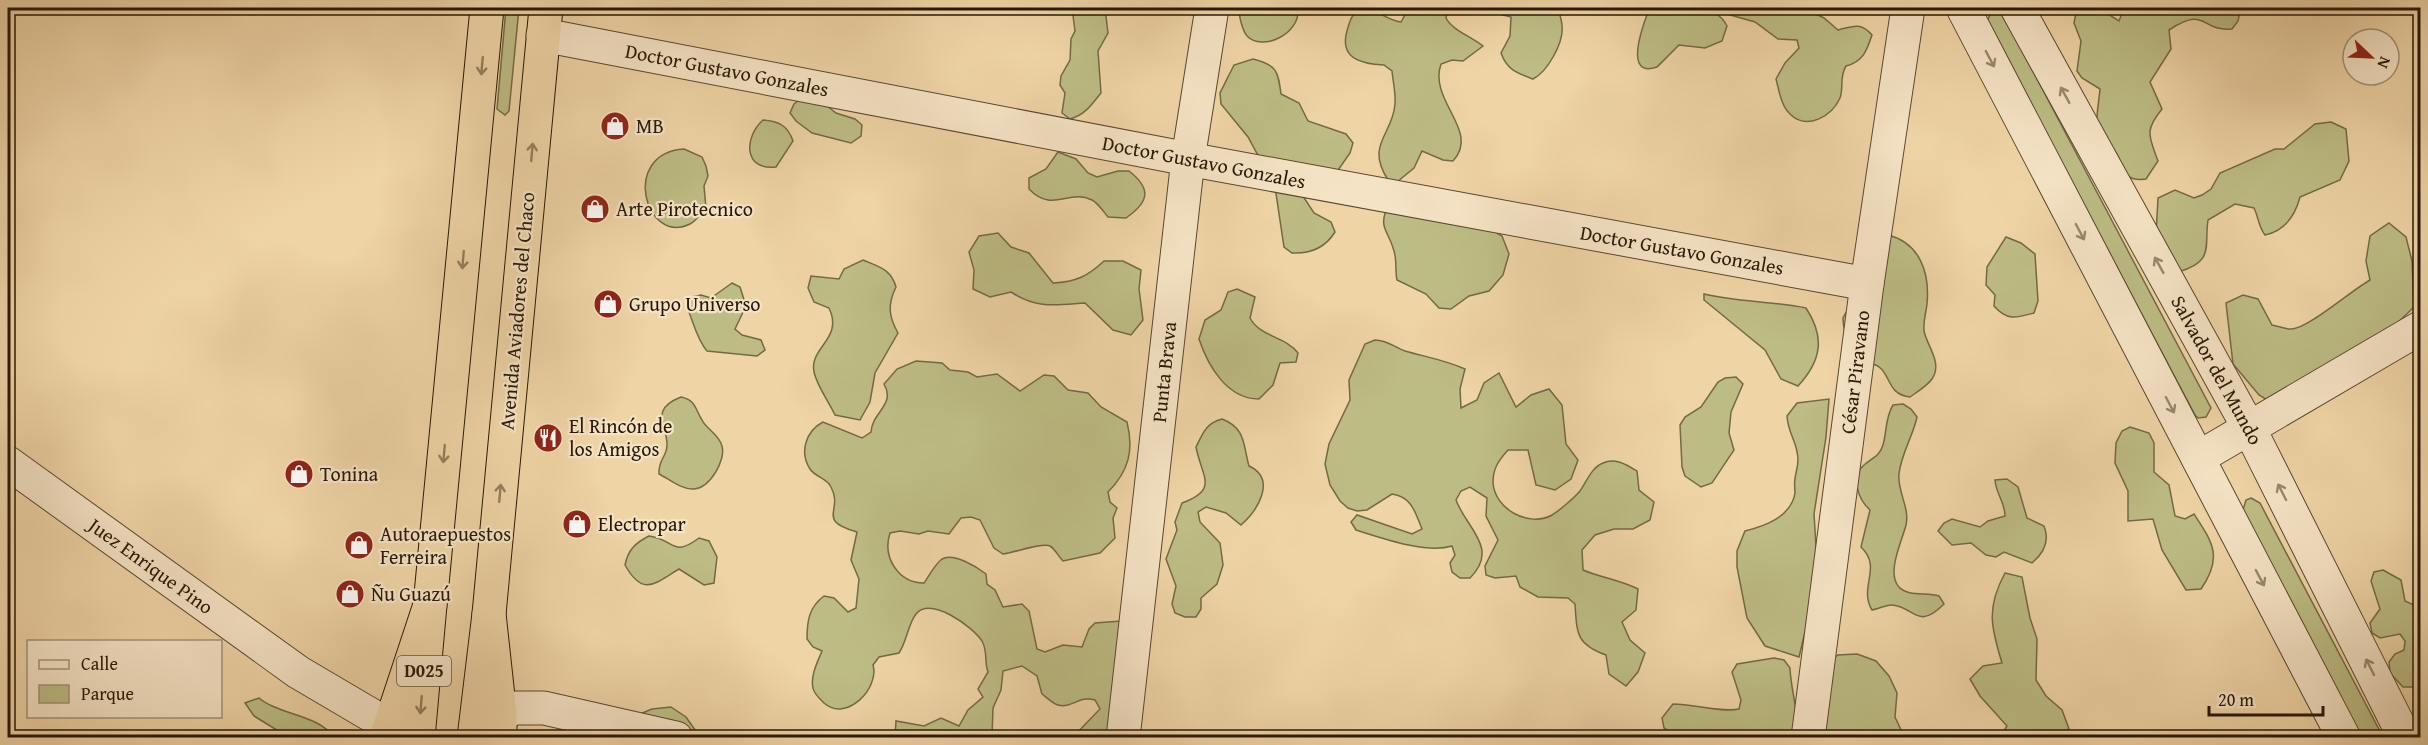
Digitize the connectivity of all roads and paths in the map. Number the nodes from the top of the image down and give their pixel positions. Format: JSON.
{"nodes":[{"id":1,"x":487,"y":8,"type":"edge"},
{"id":2,"x":1212,"y":8,"type":"edge"},
{"id":3,"x":1908,"y":8,"type":"edge"},
{"id":4,"x":1963,"y":8,"type":"edge"},
{"id":5,"x":2017,"y":8,"type":"edge"},
{"id":6,"x":544,"y":21,"type":"edge"},
{"id":7,"x":1188,"y":159,"type":"junction"},
{"id":8,"x":1867,"y":284,"type":"junction"},
{"id":9,"x":2421,"y":328,"type":"edge"},
{"id":10,"x":2250,"y":430,"type":"junction"},
{"id":11,"x":2198,"y":458,"type":"junction"},
{"id":12,"x":8,"y":463,"type":"edge"},
{"id":13,"x":430,"y":605,"type":"junction"},
{"id":14,"x":489,"y":614,"type":"junction"},
{"id":15,"x":500,"y":726,"type":"edge"},
{"id":16,"x":387,"y":731,"type":"edge"},
{"id":17,"x":418,"y":738,"type":"edge"},
{"id":18,"x":474,"y":738,"type":"edge"},
{"id":19,"x":676,"y":738,"type":"edge"},
{"id":20,"x":1123,"y":738,"type":"edge"},
{"id":21,"x":1808,"y":738,"type":"edge"},
{"id":22,"x":2344,"y":738,"type":"edge"},
{"id":23,"x":2406,"y":738,"type":"edge"}],
"edges":[{"from":1,"to":13,"type":"highway","one_way":true},
{"from":2,"to":7,"type":"street","name":"Punta Brava"},
{"from":3,"to":8,"type":"street","name":"César Piravano"},
{"from":4,"to":11,"type":"street","one_way":true},
{"from":10,"to":5,"type":"street","name":"Salvador del Mundo","one_way":true},
{"from":6,"to":7,"type":"street","name":"Doctor Gustavo Gonzales"},
{"from":14,"to":6,"type":"highway","name":"Avenida Aviadores del Chaco","one_way":true},
{"from":7,"to":8,"type":"street","name":"Doctor Gustavo Gonzales"},
{"from":7,"to":20,"type":"street","name":"Punta Brava"},
{"from":8,"to":21,"type":"street","name":"César Piravano"},
{"from":9,"to":10,"type":"street"},
{"from":10,"to":11,"type":"street"},
{"from":23,"to":10,"type":"street","name":"Salvador del Mundo","one_way":true},
{"from":11,"to":22,"type":"street","one_way":true},
{"from":12,"to":16,"type":"street","name":"Juez Enrique Pino"},
{"from":13,"to":16,"type":"highway"},
{"from":13,"to":17,"type":"highway","number":"D025","one_way":true},
{"from":14,"to":15,"type":"highway"},
{"from":14,"to":18,"type":"highway","number":"D025"},
{"from":15,"to":19,"type":"street"}]}
